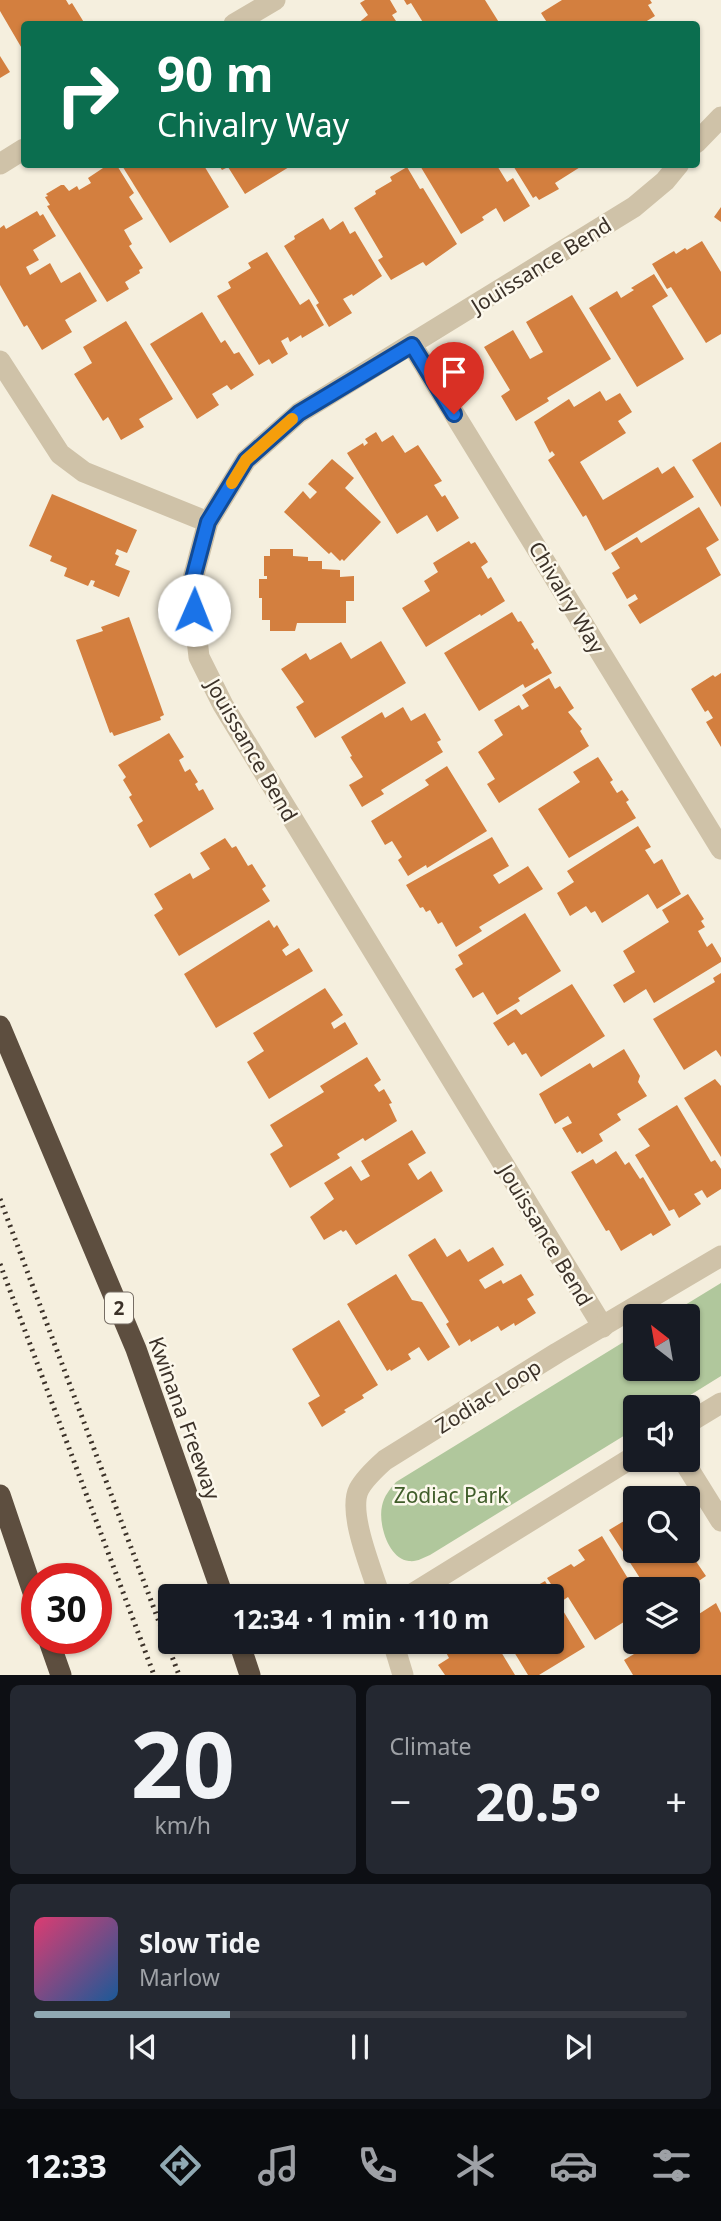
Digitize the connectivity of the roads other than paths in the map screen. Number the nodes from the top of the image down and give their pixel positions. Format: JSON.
{"nodes":[{"id":1,"x":275,"y":0,"type":"edge"},
{"id":2,"x":238,"y":21,"type":"edge"},
{"id":3,"x":721,"y":117,"type":"edge"},
{"id":4,"x":700,"y":139,"type":"edge"},
{"id":5,"x":21,"y":151,"type":"edge"},
{"id":6,"x":0,"y":164,"type":"edge"},
{"id":7,"x":676,"y":168,"type":"edge"},
{"id":8,"x":412,"y":345,"type":"junction"},
{"id":9,"x":0,"y":361,"type":"edge"},
{"id":10,"x":208,"y":522,"type":"junction"},
{"id":11,"x":721,"y":849,"type":"edge"},
{"id":12,"x":0,"y":1026,"type":"edge"},
{"id":13,"x":721,"y":1256,"type":"edge"},
{"id":14,"x":603,"y":1327,"type":"junction"},
{"id":15,"x":721,"y":1403,"type":"edge"},
{"id":16,"x":700,"y":1416,"type":"edge"},
{"id":17,"x":623,"y":1463,"type":"edge"},
{"id":18,"x":690,"y":1472,"type":"edge"},
{"id":19,"x":0,"y":1495,"type":"edge"},
{"id":20,"x":721,"y":1521,"type":"edge"},
{"id":21,"x":23,"y":1563,"type":"edge"},
{"id":22,"x":219,"y":1584,"type":"edge"},
{"id":23,"x":376,"y":1584,"type":"edge"},
{"id":24,"x":427,"y":1584,"type":"edge"},
{"id":25,"x":54,"y":1654,"type":"edge"},
{"id":26,"x":243,"y":1654,"type":"edge"},
{"id":27,"x":397,"y":1654,"type":"edge"},
{"id":28,"x":61,"y":1675,"type":"edge"},
{"id":29,"x":250,"y":1675,"type":"edge"},
{"id":30,"x":403,"y":1675,"type":"edge"}],
"edges":[{"from":1,"to":2,"type":"street"},
{"from":3,"to":4,"type":"street"},
{"from":5,"to":6,"type":"street"},
{"from":7,"to":8,"type":"street","name":"Jouissance Bend"},
{"from":8,"to":10,"type":"street","name":"Jouissance Bend"},
{"from":8,"to":11,"type":"street","name":"Chivalry Way"},
{"from":9,"to":10,"type":"street"},
{"from":10,"to":14,"type":"street","name":"Jouissance Bend"},
{"from":12,"to":22,"type":"highway","name":"Kwinana Freeway","number":"2"},
{"from":13,"to":14,"type":"street","name":"Zodiac Loop"},
{"from":14,"to":23,"type":"street","name":"Zodiac Loop"},
{"from":15,"to":16,"type":"street"},
{"from":17,"to":24,"type":"street"},
{"from":18,"to":20,"type":"street"},
{"from":19,"to":21,"type":"highway"},
{"from":25,"to":28,"type":"highway"},
{"from":26,"to":29,"type":"highway"},
{"from":27,"to":30,"type":"street"}]}
